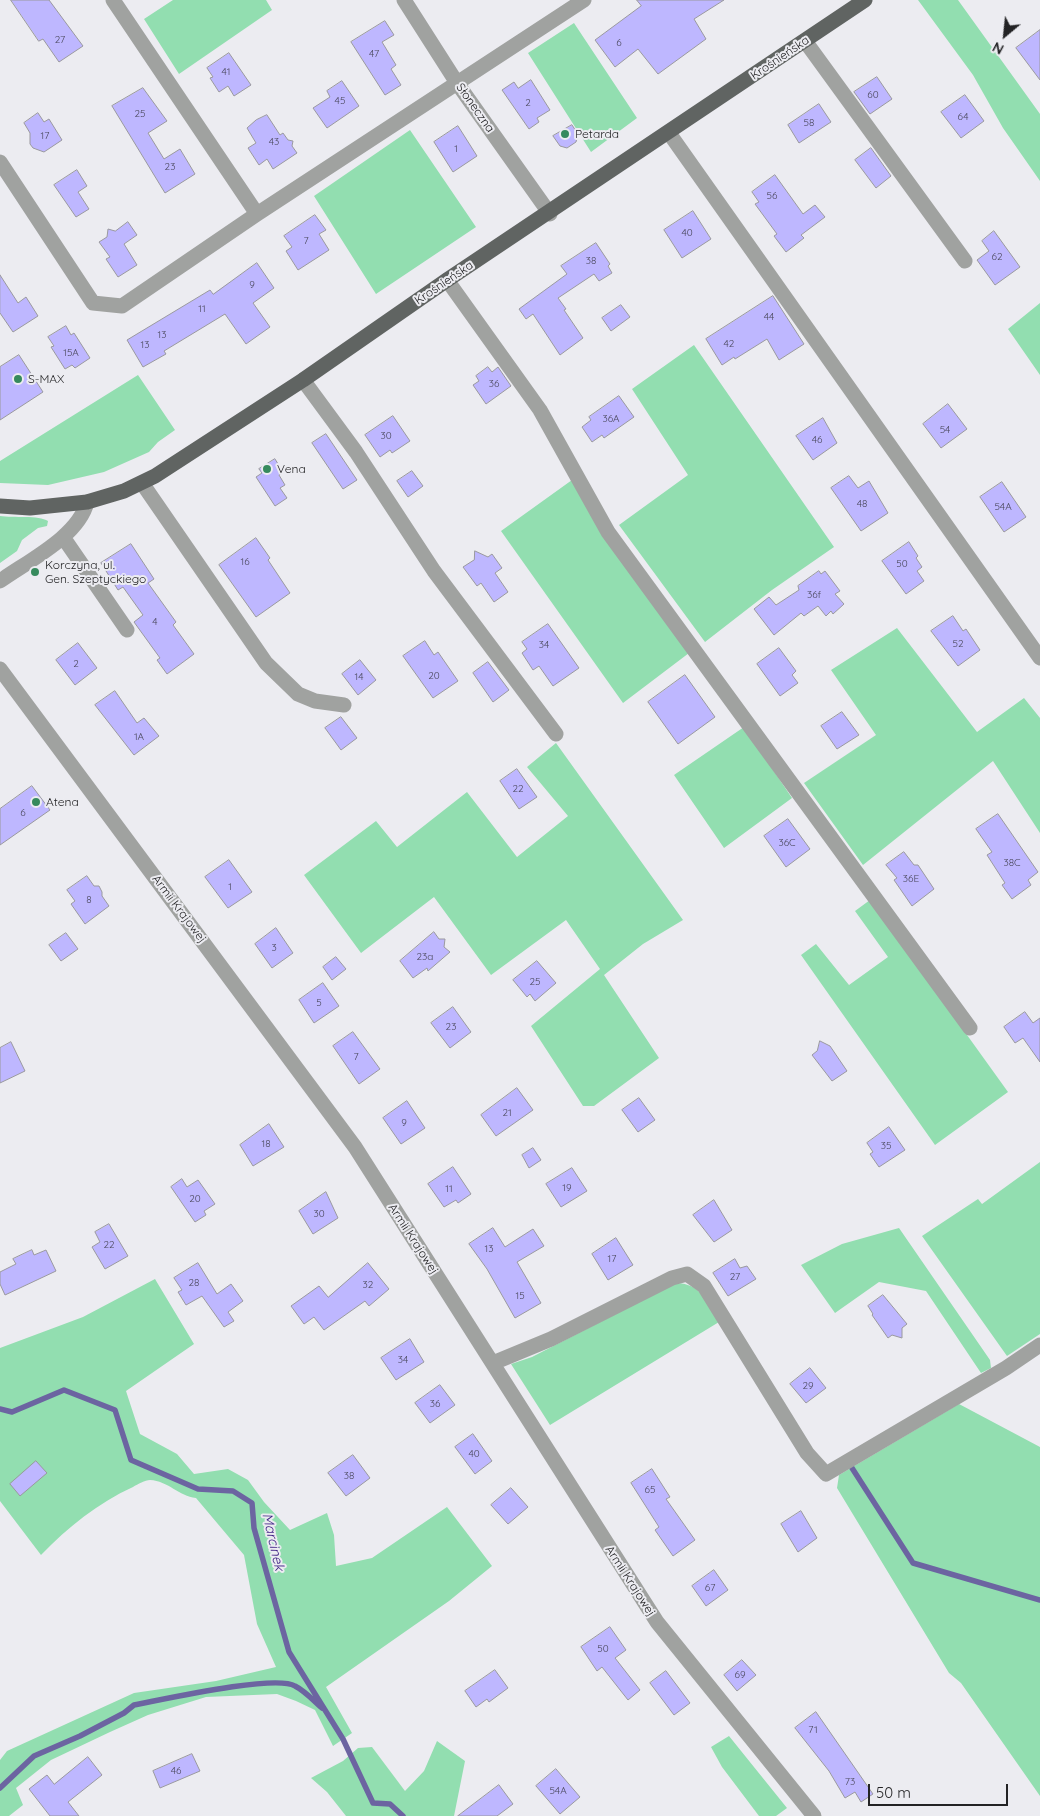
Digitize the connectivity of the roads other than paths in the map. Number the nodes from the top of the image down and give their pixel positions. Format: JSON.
{"nodes":[{"id":1,"x":112,"y":0,"type":"edge"},
{"id":2,"x":404,"y":0,"type":"edge"},
{"id":3,"x":584,"y":0,"type":"edge"},
{"id":4,"x":865,"y":0,"type":"edge"},
{"id":5,"x":805,"y":41,"type":"junction"},
{"id":6,"x":458,"y":83,"type":"junction"},
{"id":7,"x":669,"y":133,"type":"junction"},
{"id":8,"x":0,"y":162,"type":"edge"},
{"id":9,"x":257,"y":214,"type":"junction"},
{"id":10,"x":550,"y":214,"type":"junction"},
{"id":11,"x":964,"y":261,"type":"dead end"},
{"id":12,"x":447,"y":280,"type":"junction"},
{"id":13,"x":303,"y":380,"type":"junction"},
{"id":14,"x":142,"y":483,"type":"junction"},
{"id":15,"x":88,"y":502,"type":"junction"},
{"id":16,"x":0,"y":506,"type":"edge"},
{"id":17,"x":63,"y":537,"type":"junction"},
{"id":18,"x":0,"y":580,"type":"edge"},
{"id":19,"x":127,"y":630,"type":"dead end"},
{"id":20,"x":1040,"y":658,"type":"edge"},
{"id":21,"x":0,"y":669,"type":"edge"},
{"id":22,"x":344,"y":705,"type":"dead end"},
{"id":23,"x":556,"y":734,"type":"dead end"},
{"id":24,"x":970,"y":1028,"type":"dead end"},
{"id":25,"x":1040,"y":1345,"type":"edge"},
{"id":26,"x":493,"y":1363,"type":"junction"},
{"id":27,"x":814,"y":1816,"type":"edge"}],
"edges":[{"from":1,"to":9,"type":"street"},
{"from":2,"to":6,"type":"street","name":"Słoneczna"},
{"from":3,"to":6,"type":"street"},
{"from":4,"to":5,"type":"main road","name":"Krośnieńska"},
{"from":5,"to":7,"type":"main road","name":"Krośnieńska"},
{"from":5,"to":11,"type":"street"},
{"from":6,"to":9,"type":"street"},
{"from":6,"to":10,"type":"street","name":"Słoneczna"},
{"from":7,"to":10,"type":"main road","name":"Krośnieńska"},
{"from":7,"to":20,"type":"street"},
{"from":8,"to":9,"type":"street"},
{"from":10,"to":12,"type":"main road","name":"Krośnieńska"},
{"from":12,"to":13,"type":"main road","name":"Krośnieńska"},
{"from":12,"to":24,"type":"street"},
{"from":13,"to":14,"type":"main road","name":"Krośnieńska"},
{"from":13,"to":23,"type":"street"},
{"from":14,"to":15,"type":"main road","name":"Krośnieńska"},
{"from":14,"to":22,"type":"street"},
{"from":15,"to":16,"type":"main road","name":"Krośnieńska"},
{"from":15,"to":17,"type":"street"},
{"from":17,"to":18,"type":"street"},
{"from":17,"to":19,"type":"street"},
{"from":21,"to":26,"type":"street","name":"Armii Krajowej"},
{"from":25,"to":26,"type":"street"},
{"from":26,"to":27,"type":"street","name":"Armii Krajowej"}]}
